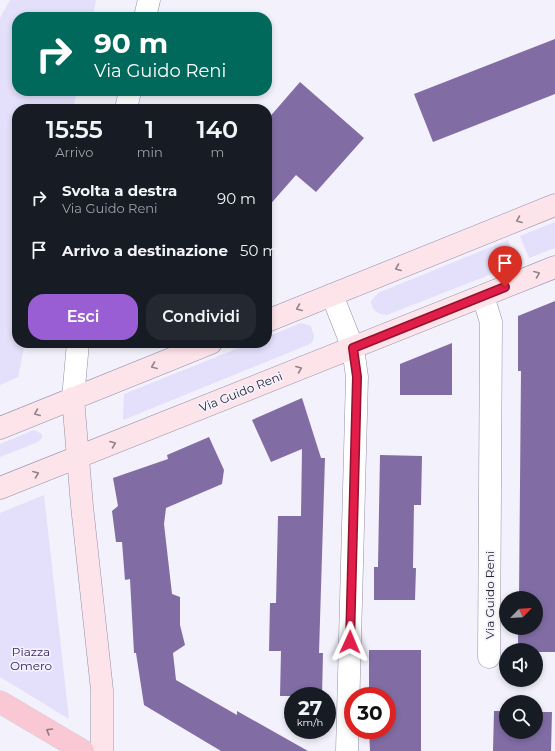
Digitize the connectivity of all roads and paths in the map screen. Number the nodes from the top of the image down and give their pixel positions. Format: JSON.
{"nodes":[{"id":1,"x":149,"y":0,"type":"edge"},
{"id":2,"x":146,"y":12,"type":"edge"},
{"id":3,"x":555,"y":205,"type":"edge"},
{"id":4,"x":555,"y":267,"type":"edge"},
{"id":5,"x":332,"y":295,"type":"junction"},
{"id":6,"x":482,"y":296,"type":"junction"},
{"id":7,"x":272,"y":318,"type":"edge"},
{"id":8,"x":78,"y":348,"type":"edge"},
{"id":9,"x":198,"y":348,"type":"edge"},
{"id":10,"x":353,"y":348,"type":"junction"},
{"id":11,"x":73,"y":398,"type":"junction"},
{"id":12,"x":0,"y":428,"type":"edge"},
{"id":13,"x":77,"y":458,"type":"junction"},
{"id":14,"x":0,"y":488,"type":"edge"},
{"id":15,"x":489,"y":657,"type":"dead end"},
{"id":16,"x":0,"y":702,"type":"edge"},
{"id":17,"x":83,"y":751,"type":"edge"},
{"id":18,"x":102,"y":751,"type":"edge"},
{"id":19,"x":347,"y":751,"type":"edge"}],
"edges":[{"from":1,"to":2,"type":"street"},
{"from":3,"to":5,"type":"main road","one_way":true},
{"from":6,"to":4,"type":"main road","name":"Via Guido Reni","one_way":true},
{"from":5,"to":7,"type":"main road","one_way":true},
{"from":5,"to":10,"type":"street"},
{"from":6,"to":10,"type":"main road","name":"Via Guido Reni"},
{"from":6,"to":15,"type":"street","name":"Via Guido Reni"},
{"from":8,"to":11,"type":"street"},
{"from":9,"to":11,"type":"main road","one_way":true},
{"from":13,"to":10,"type":"main road","name":"Via Guido Reni","one_way":true},
{"from":10,"to":19,"type":"street"},
{"from":11,"to":12,"type":"main road","one_way":true},
{"from":11,"to":13,"type":"main road"},
{"from":14,"to":13,"type":"main road","name":"Via Guido Reni","one_way":true},
{"from":13,"to":18,"type":"main road"},
{"from":17,"to":16,"type":"main road","one_way":true}]}
